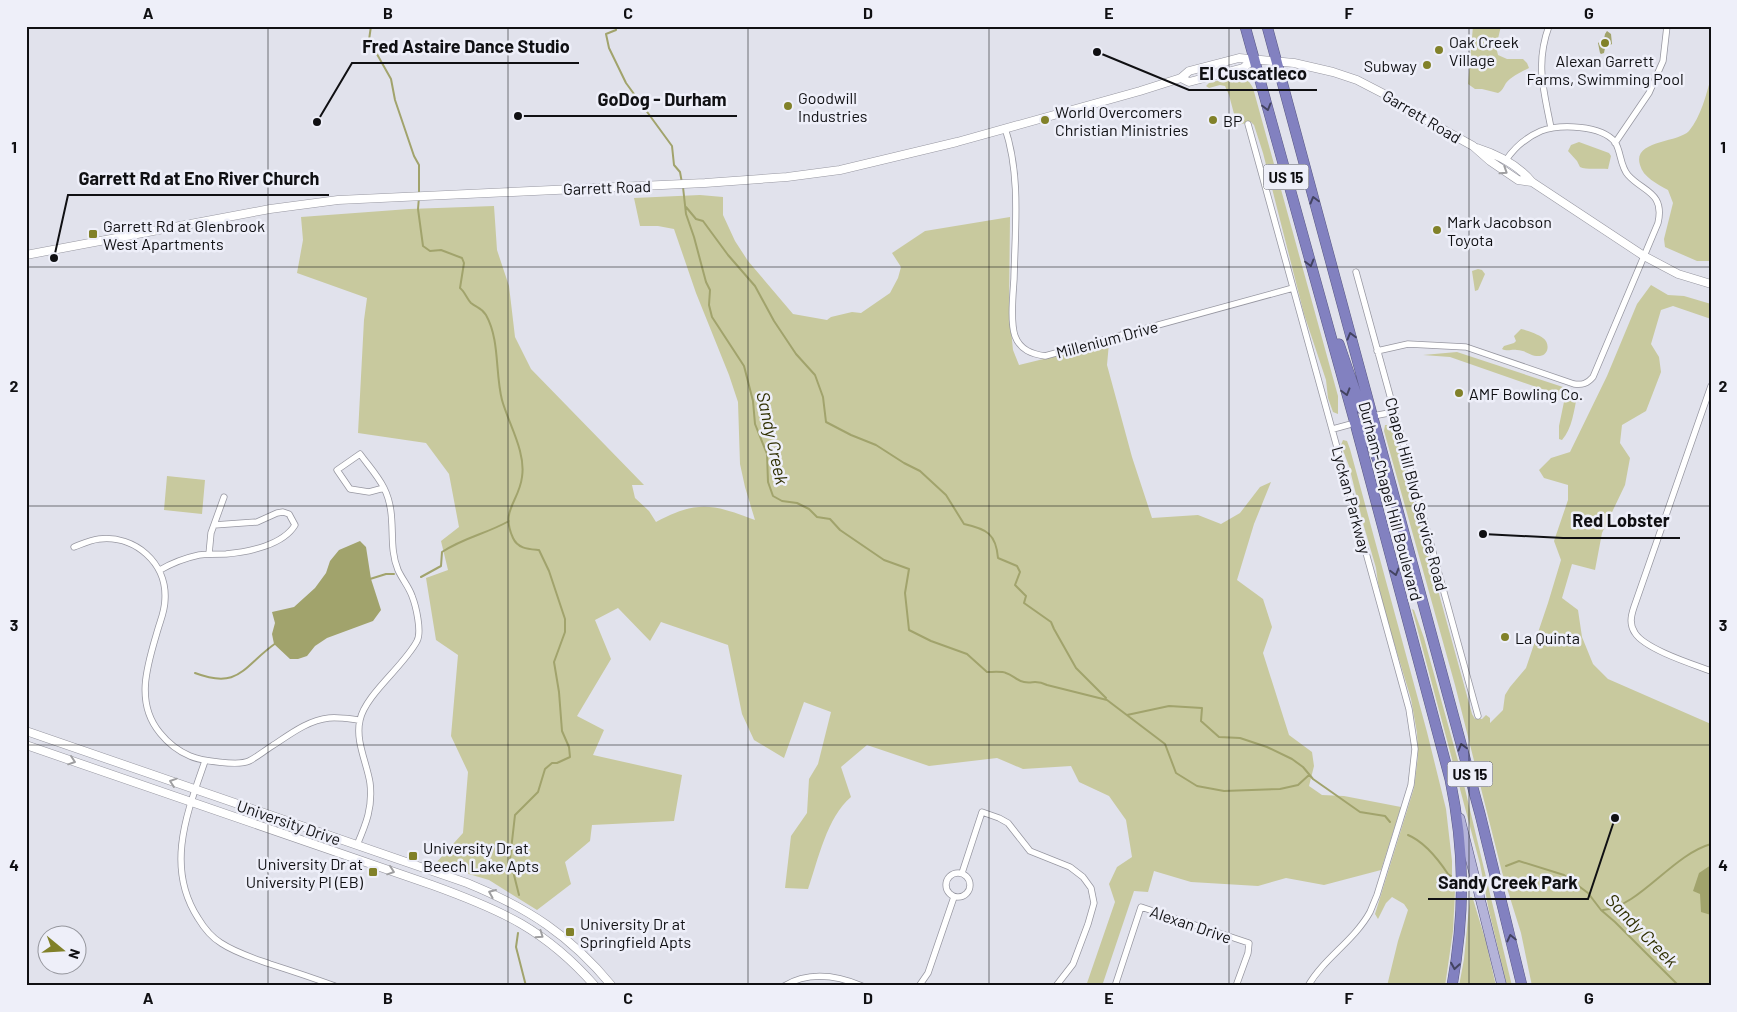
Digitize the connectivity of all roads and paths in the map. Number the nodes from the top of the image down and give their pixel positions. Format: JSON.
{"nodes":[{"id":1,"x":1245,"y":26,"type":"edge"},
{"id":2,"x":1267,"y":26,"type":"edge"},
{"id":3,"x":1549,"y":26,"type":"edge"},
{"id":4,"x":1667,"y":26,"type":"edge"},
{"id":5,"x":1254,"y":60,"type":"junction"},
{"id":6,"x":1276,"y":60,"type":"junction"},
{"id":7,"x":1248,"y":124,"type":"dead end"},
{"id":8,"x":1005,"y":128,"type":"junction"},
{"id":9,"x":1551,"y":128,"type":"junction"},
{"id":10,"x":1615,"y":143,"type":"junction"},
{"id":11,"x":1473,"y":146,"type":"junction"},
{"id":12,"x":1506,"y":160,"type":"junction"},
{"id":13,"x":1532,"y":182,"type":"junction"},
{"id":14,"x":26,"y":255,"type":"edge"},
{"id":15,"x":1644,"y":256,"type":"junction"},
{"id":16,"x":1356,"y":272,"type":"dead end"},
{"id":17,"x":1709,"y":283,"type":"edge"},
{"id":18,"x":1293,"y":288,"type":"junction"},
{"id":19,"x":1319,"y":295,"type":"junction"},
{"id":20,"x":1378,"y":351,"type":"junction"},
{"id":21,"x":1711,"y":386,"type":"edge"},
{"id":22,"x":1394,"y":412,"type":"junction"},
{"id":23,"x":1373,"y":416,"type":"junction"},
{"id":24,"x":1355,"y":423,"type":"junction"},
{"id":25,"x":1333,"y":429,"type":"junction"},
{"id":26,"x":384,"y":488,"type":"junction"},
{"id":27,"x":224,"y":497,"type":"dead end"},
{"id":28,"x":1399,"y":513,"type":"junction"},
{"id":29,"x":214,"y":525,"type":"junction"},
{"id":30,"x":74,"y":547,"type":"dead end"},
{"id":31,"x":209,"y":554,"type":"junction"},
{"id":32,"x":160,"y":570,"type":"junction"},
{"id":33,"x":1711,"y":671,"type":"edge"},
{"id":34,"x":1478,"y":716,"type":"dead end"},
{"id":35,"x":360,"y":720,"type":"junction"},
{"id":36,"x":26,"y":730,"type":"edge"},
{"id":37,"x":26,"y":745,"type":"edge"},
{"id":38,"x":205,"y":762,"type":"junction"},
{"id":39,"x":1450,"y":779,"type":"junction"},
{"id":40,"x":196,"y":789,"type":"junction"},
{"id":41,"x":191,"y":802,"type":"junction"},
{"id":42,"x":357,"y":845,"type":"junction"},
{"id":43,"x":962,"y":873,"type":"junction"},
{"id":44,"x":954,"y":897,"type":"junction"},
{"id":45,"x":335,"y":986,"type":"edge"},
{"id":46,"x":595,"y":986,"type":"edge"},
{"id":47,"x":612,"y":986,"type":"edge"},
{"id":48,"x":784,"y":986,"type":"edge"},
{"id":49,"x":862,"y":986,"type":"edge"},
{"id":50,"x":919,"y":986,"type":"edge"},
{"id":51,"x":1056,"y":986,"type":"edge"},
{"id":52,"x":1115,"y":986,"type":"edge"},
{"id":53,"x":1236,"y":986,"type":"edge"},
{"id":54,"x":1308,"y":986,"type":"edge"},
{"id":55,"x":1452,"y":986,"type":"edge"},
{"id":56,"x":1502,"y":986,"type":"edge"},
{"id":57,"x":1522,"y":986,"type":"edge"}],
"edges":[{"from":1,"to":5,"type":"highway","name":"Durham-Chapel Hill Boulevard","number":"US 15"},
{"from":2,"to":6,"type":"highway","name":"Durham-Chapel Hill Boulevard","number":"US 15"},
{"from":3,"to":9,"type":"street"},
{"from":4,"to":10,"type":"street"},
{"from":5,"to":6,"type":"street","name":"Garrett Road"},
{"from":5,"to":8,"type":"street","name":"Garrett Road"},
{"from":5,"to":19,"type":"highway","name":"Durham-Chapel Hill Boulevard","number":"US 15","one_way":true},
{"from":6,"to":11,"type":"street","name":"Garrett Road"},
{"from":23,"to":6,"type":"highway","name":"Durham-Chapel Hill Boulevard","number":"US 15","one_way":true},
{"from":7,"to":18,"type":"street","name":"Lyckan Parkway"},
{"from":8,"to":14,"type":"street","name":"Garrett Road"},
{"from":8,"to":18,"type":"street","name":"Millenium Drive"},
{"from":9,"to":10,"type":"street"},
{"from":9,"to":12,"type":"street"},
{"from":10,"to":15,"type":"street"},
{"from":11,"to":12,"type":"street","name":"Garrett Road"},
{"from":11,"to":13,"type":"street","name":"Garrett Road","one_way":true},
{"from":12,"to":13,"type":"street","name":"Garrett Road"},
{"from":13,"to":15,"type":"street","name":"Garrett Road"},
{"from":15,"to":17,"type":"street","name":"Garrett Road"},
{"from":15,"to":20,"type":"street"},
{"from":16,"to":20,"type":"street","name":"Chapel Hill Blvd Service Road"},
{"from":18,"to":25,"type":"street","name":"Lyckan Parkway"},
{"from":19,"to":23,"type":"highway"},
{"from":19,"to":24,"type":"highway","name":"Durham-Chapel Hill Boulevard","number":"US 15","one_way":true},
{"from":20,"to":22,"type":"street","name":"Chapel Hill Blvd Service Road"},
{"from":21,"to":33,"type":"street"},
{"from":22,"to":23,"type":"street"},
{"from":22,"to":34,"type":"street","name":"Chapel Hill Blvd Service Road"},
{"from":23,"to":28,"type":"highway","name":"Durham-Chapel Hill Boulevard","number":"US 15"},
{"from":24,"to":25,"type":"street"},
{"from":24,"to":28,"type":"highway"},
{"from":24,"to":39,"type":"highway","name":"Durham-Chapel Hill Boulevard","number":"US 15","one_way":true},
{"from":25,"to":54,"type":"street","name":"Lyckan Parkway"},
{"from":26,"to":26,"type":"street"},
{"from":26,"to":35,"type":"street"},
{"from":27,"to":29,"type":"street"},
{"from":57,"to":28,"type":"highway","name":"Durham-Chapel Hill Boulevard","number":"US 15","one_way":true},
{"from":29,"to":31,"type":"street"},
{"from":29,"to":31,"type":"street"},
{"from":30,"to":32,"type":"street"},
{"from":31,"to":32,"type":"street"},
{"from":32,"to":38,"type":"street"},
{"from":35,"to":38,"type":"street"},
{"from":35,"to":42,"type":"street"},
{"from":40,"to":36,"type":"street","name":"University Drive","one_way":true},
{"from":37,"to":41,"type":"street","name":"University Drive","one_way":true},
{"from":38,"to":40,"type":"street"},
{"from":39,"to":55,"type":"highway","number":"US 15","one_way":true},
{"from":39,"to":56,"type":"main road","name":"Durham-Chapel Hill Boulevard"},
{"from":40,"to":41,"type":"street"},
{"from":40,"to":42,"type":"street","name":"University Drive"},
{"from":41,"to":45,"type":"street"},
{"from":41,"to":46,"type":"street","name":"University Drive","one_way":true},
{"from":47,"to":42,"type":"street","name":"University Drive","one_way":true},
{"from":43,"to":44,"type":"street"},
{"from":43,"to":44,"type":"street"},
{"from":43,"to":51,"type":"street"},
{"from":44,"to":50,"type":"street"},
{"from":48,"to":49,"type":"street"},
{"from":52,"to":53,"type":"street","name":"Alexan Drive"}]}
